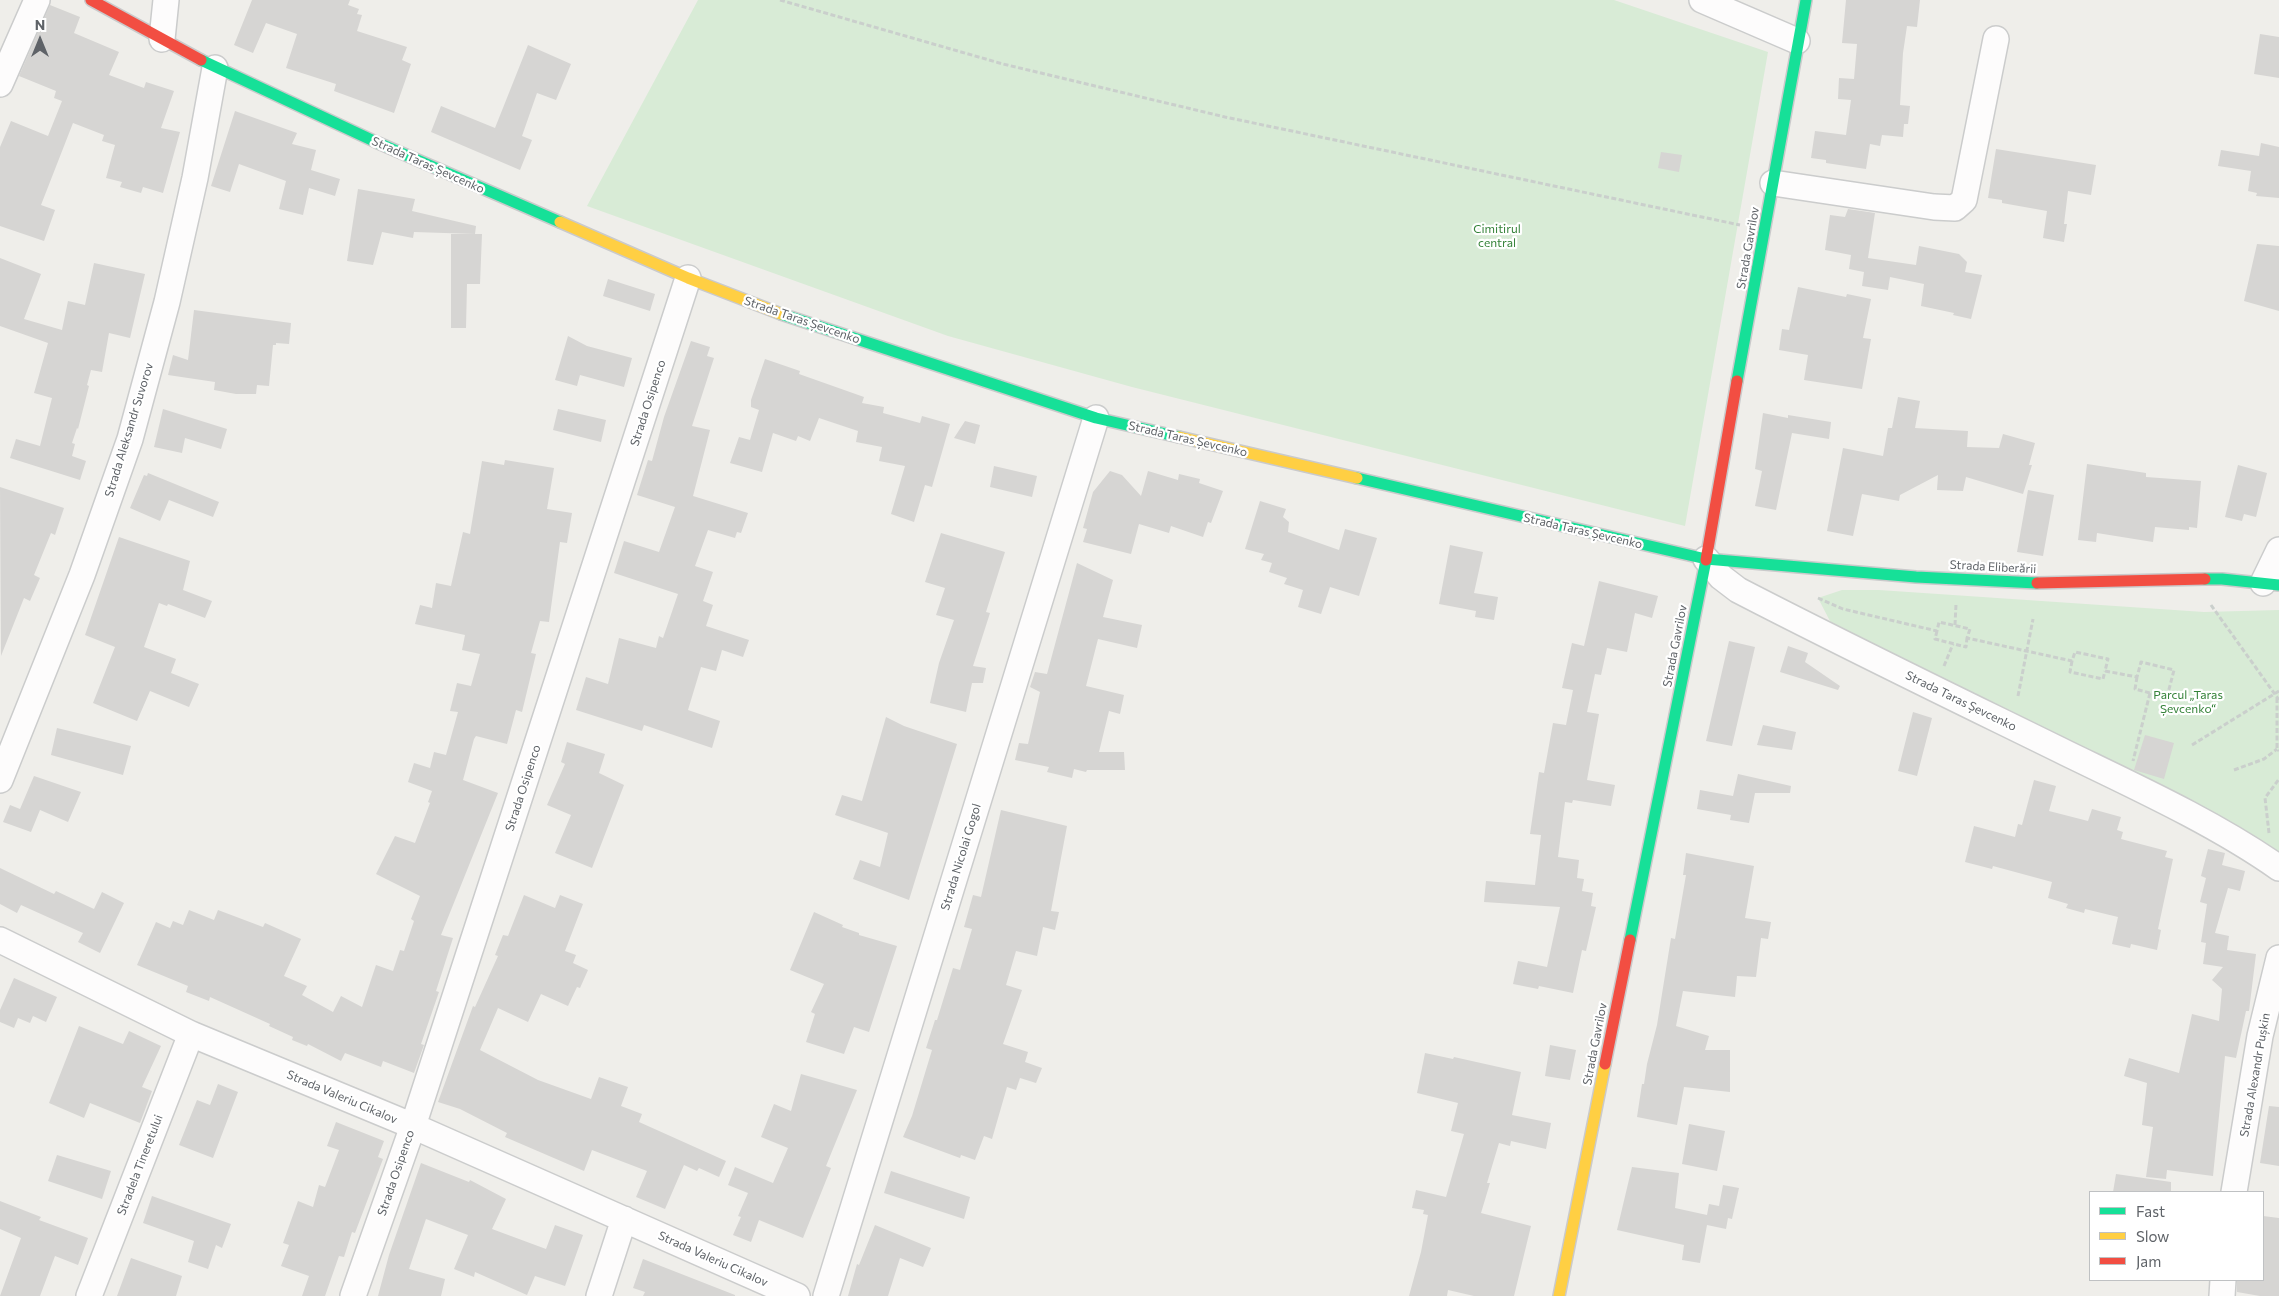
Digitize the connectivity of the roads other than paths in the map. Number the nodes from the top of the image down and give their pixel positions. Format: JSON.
{"nodes":[{"id":1,"x":36,"y":0,"type":"edge"},
{"id":2,"x":91,"y":0,"type":"edge"},
{"id":3,"x":166,"y":0,"type":"edge"},
{"id":4,"x":1702,"y":0,"type":"edge"},
{"id":5,"x":1806,"y":0,"type":"edge"},
{"id":6,"x":162,"y":39,"type":"junction"},
{"id":7,"x":1996,"y":39,"type":"dead end"},
{"id":8,"x":1797,"y":41,"type":"junction"},
{"id":9,"x":215,"y":68,"type":"junction"},
{"id":10,"x":0,"y":84,"type":"edge"},
{"id":11,"x":1773,"y":183,"type":"junction"},
{"id":12,"x":688,"y":278,"type":"junction"},
{"id":13,"x":1096,"y":418,"type":"junction"},
{"id":14,"x":2279,"y":550,"type":"edge"},
{"id":15,"x":1706,"y":559,"type":"junction"},
{"id":16,"x":2271,"y":584,"type":"edge"},
{"id":17,"x":0,"y":780,"type":"edge"},
{"id":18,"x":2274,"y":865,"type":"edge"},
{"id":19,"x":0,"y":940,"type":"edge"},
{"id":20,"x":2279,"y":958,"type":"edge"},
{"id":21,"x":191,"y":1034,"type":"junction"},
{"id":22,"x":413,"y":1126,"type":"junction"},
{"id":23,"x":2234,"y":1191,"type":"edge"},
{"id":24,"x":624,"y":1219,"type":"junction"},
{"id":25,"x":2223,"y":1281,"type":"edge"},
{"id":26,"x":89,"y":1296,"type":"edge"},
{"id":27,"x":353,"y":1296,"type":"edge"},
{"id":28,"x":599,"y":1296,"type":"edge"},
{"id":29,"x":797,"y":1296,"type":"edge"},
{"id":30,"x":826,"y":1296,"type":"edge"},
{"id":31,"x":1559,"y":1296,"type":"edge"},
{"id":32,"x":2222,"y":1296,"type":"edge"}],
"edges":[{"from":1,"to":10,"type":"street"},
{"from":2,"to":6,"type":"main road","name":"Strada Taras Șevcenko"},
{"from":3,"to":6,"type":"street"},
{"from":4,"to":8,"type":"street"},
{"from":5,"to":8,"type":"main road","name":"Strada Gavrilov"},
{"from":6,"to":9,"type":"main road","name":"Strada Taras Șevcenko"},
{"from":7,"to":11,"type":"street"},
{"from":8,"to":11,"type":"main road","name":"Strada Gavrilov"},
{"from":9,"to":12,"type":"main road","name":"Strada Taras Șevcenko"},
{"from":9,"to":17,"type":"street","name":"Strada Aleksandr Suvorov"},
{"from":11,"to":15,"type":"main road","name":"Strada Gavrilov"},
{"from":12,"to":13,"type":"main road","name":"Strada Taras Șevcenko"},
{"from":12,"to":22,"type":"street","name":"Strada Osipenco"},
{"from":13,"to":15,"type":"main road","name":"Strada Taras Șevcenko"},
{"from":13,"to":30,"type":"street","name":"Strada Nicolai Gogol"},
{"from":14,"to":16,"type":"street"},
{"from":15,"to":16,"type":"main road","name":"Strada Eliberării"},
{"from":15,"to":18,"type":"street","name":"Strada Taras Șevcenko"},
{"from":15,"to":31,"type":"main road","name":"Strada Gavrilov"},
{"from":19,"to":21,"type":"street","name":"Strada Valeriu Cikalov"},
{"from":20,"to":23,"type":"street","name":"Strada Alexandr Pușkin"},
{"from":21,"to":22,"type":"street","name":"Strada Valeriu Cikalov"},
{"from":21,"to":26,"type":"street","name":"Stradela Tineretului"},
{"from":22,"to":24,"type":"street","name":"Strada Valeriu Cikalov"},
{"from":22,"to":27,"type":"street","name":"Strada Osipenco"},
{"from":24,"to":28,"type":"street"},
{"from":24,"to":29,"type":"street","name":"Strada Valeriu Cikalov"},
{"from":25,"to":32,"type":"street"}]}
